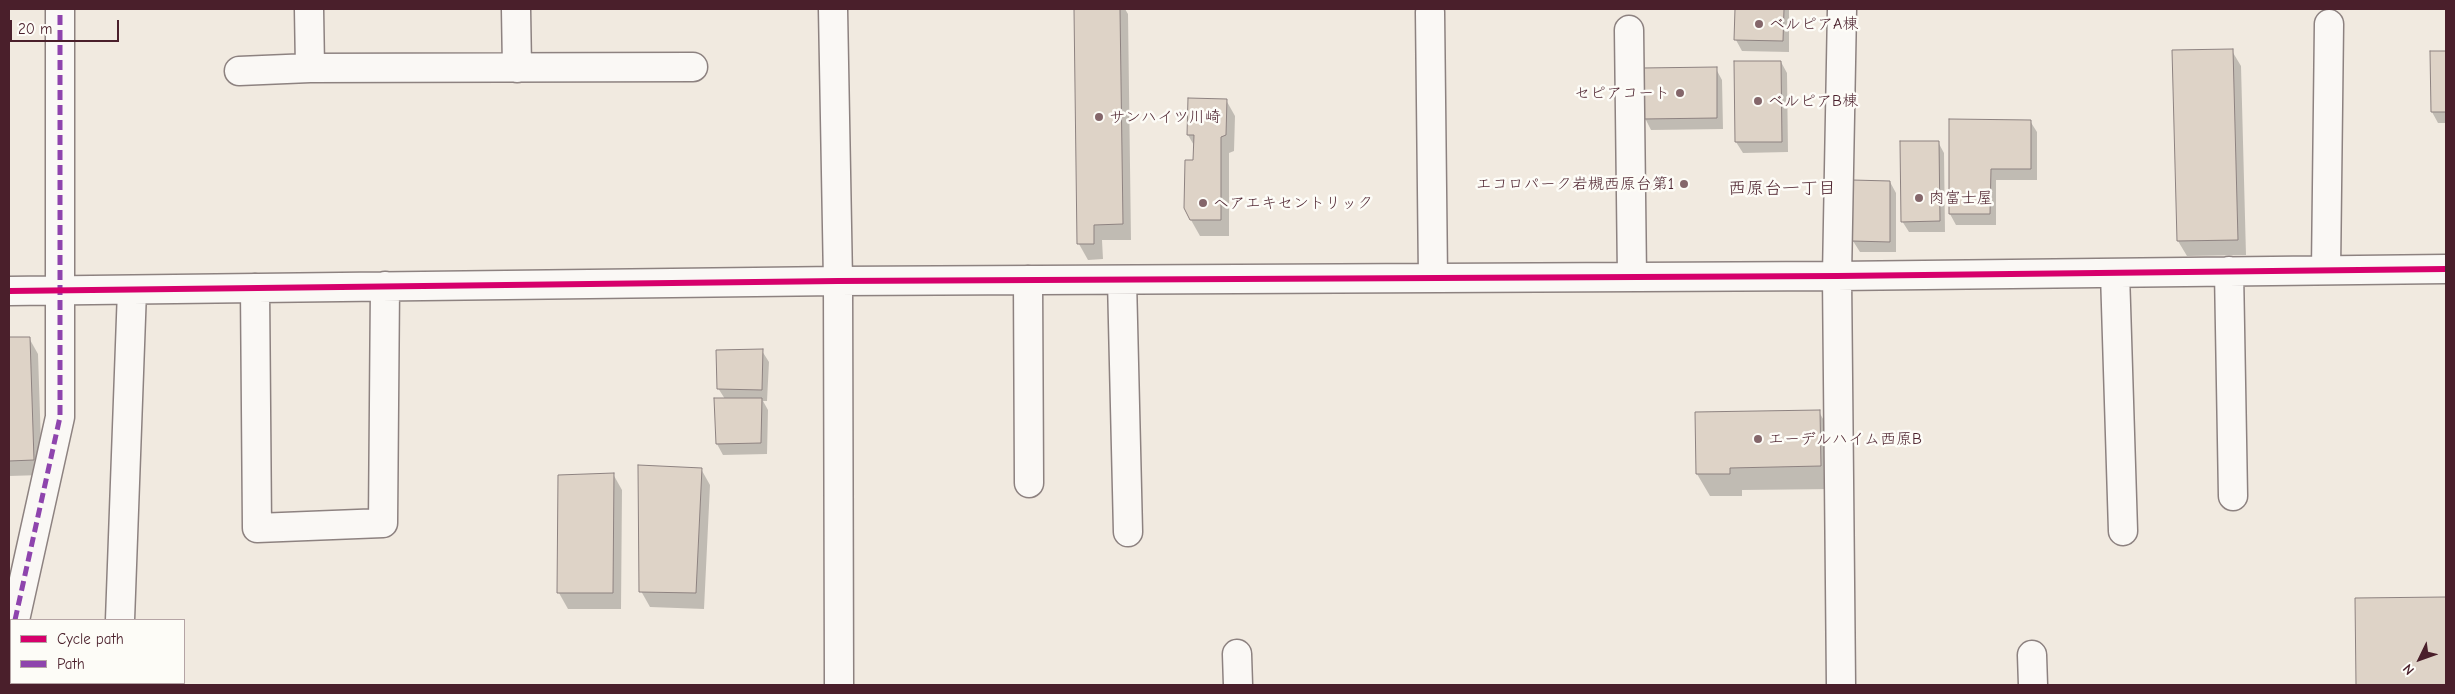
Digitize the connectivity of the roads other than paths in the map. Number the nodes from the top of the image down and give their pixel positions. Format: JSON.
{"nodes":[{"id":1,"x":60,"y":9,"type":"edge"},
{"id":2,"x":310,"y":9,"type":"edge"},
{"id":3,"x":516,"y":9,"type":"edge"},
{"id":4,"x":833,"y":9,"type":"edge"},
{"id":5,"x":1842,"y":9,"type":"edge"},
{"id":6,"x":1430,"y":12,"type":"dead end"},
{"id":7,"x":2329,"y":24,"type":"dead end"},
{"id":8,"x":1629,"y":30,"type":"dead end"},
{"id":9,"x":693,"y":67,"type":"dead end"},
{"id":10,"x":310,"y":68,"type":"junction"},
{"id":11,"x":517,"y":68,"type":"junction"},
{"id":12,"x":239,"y":71,"type":"dead end"},
{"id":13,"x":2446,"y":269,"type":"edge"},
{"id":14,"x":2326,"y":270,"type":"junction"},
{"id":15,"x":2229,"y":271,"type":"junction"},
{"id":16,"x":2115,"y":273,"type":"junction"},
{"id":17,"x":1836,"y":276,"type":"junction"},
{"id":18,"x":1632,"y":277,"type":"junction"},
{"id":19,"x":1433,"y":278,"type":"junction"},
{"id":20,"x":1028,"y":280,"type":"junction"},
{"id":21,"x":1122,"y":280,"type":"junction"},
{"id":22,"x":838,"y":281,"type":"junction"},
{"id":23,"x":385,"y":286,"type":"junction"},
{"id":24,"x":256,"y":288,"type":"junction"},
{"id":25,"x":132,"y":290,"type":"junction"},
{"id":26,"x":9,"y":291,"type":"edge"},
{"id":27,"x":60,"y":291,"type":"junction"},
{"id":28,"x":1029,"y":483,"type":"dead end"},
{"id":29,"x":2233,"y":496,"type":"dead end"},
{"id":30,"x":2123,"y":531,"type":"dead end"},
{"id":31,"x":1128,"y":532,"type":"dead end"},
{"id":32,"x":15,"y":619,"type":"edge"},
{"id":33,"x":120,"y":619,"type":"edge"},
{"id":34,"x":1238,"y":654,"type":"dead end"},
{"id":35,"x":2032,"y":655,"type":"dead end"},
{"id":36,"x":839,"y":685,"type":"edge"},
{"id":37,"x":1238,"y":685,"type":"edge"},
{"id":38,"x":1841,"y":685,"type":"edge"},
{"id":39,"x":2033,"y":685,"type":"edge"}],
"edges":[{"from":1,"to":27,"type":"street"},
{"from":2,"to":10,"type":"street"},
{"from":3,"to":11,"type":"street"},
{"from":4,"to":22,"type":"street"},
{"from":5,"to":17,"type":"street"},
{"from":6,"to":19,"type":"street"},
{"from":7,"to":14,"type":"street"},
{"from":8,"to":18,"type":"street"},
{"from":9,"to":11,"type":"street"},
{"from":10,"to":11,"type":"street"},
{"from":10,"to":12,"type":"street"},
{"from":13,"to":14,"type":"street"},
{"from":14,"to":15,"type":"street"},
{"from":15,"to":16,"type":"street"},
{"from":15,"to":29,"type":"street"},
{"from":16,"to":17,"type":"street"},
{"from":16,"to":30,"type":"street"},
{"from":17,"to":18,"type":"street"},
{"from":17,"to":38,"type":"street"},
{"from":18,"to":19,"type":"street"},
{"from":19,"to":21,"type":"street"},
{"from":20,"to":21,"type":"street"},
{"from":20,"to":22,"type":"street"},
{"from":20,"to":28,"type":"street"},
{"from":21,"to":31,"type":"street"},
{"from":22,"to":23,"type":"street"},
{"from":22,"to":36,"type":"street"},
{"from":23,"to":24,"type":"street"},
{"from":23,"to":24,"type":"street"},
{"from":24,"to":25,"type":"street"},
{"from":25,"to":27,"type":"street"},
{"from":25,"to":33,"type":"street"},
{"from":26,"to":27,"type":"street"},
{"from":27,"to":32,"type":"street"},
{"from":34,"to":37,"type":"street"},
{"from":35,"to":39,"type":"street"}]}
